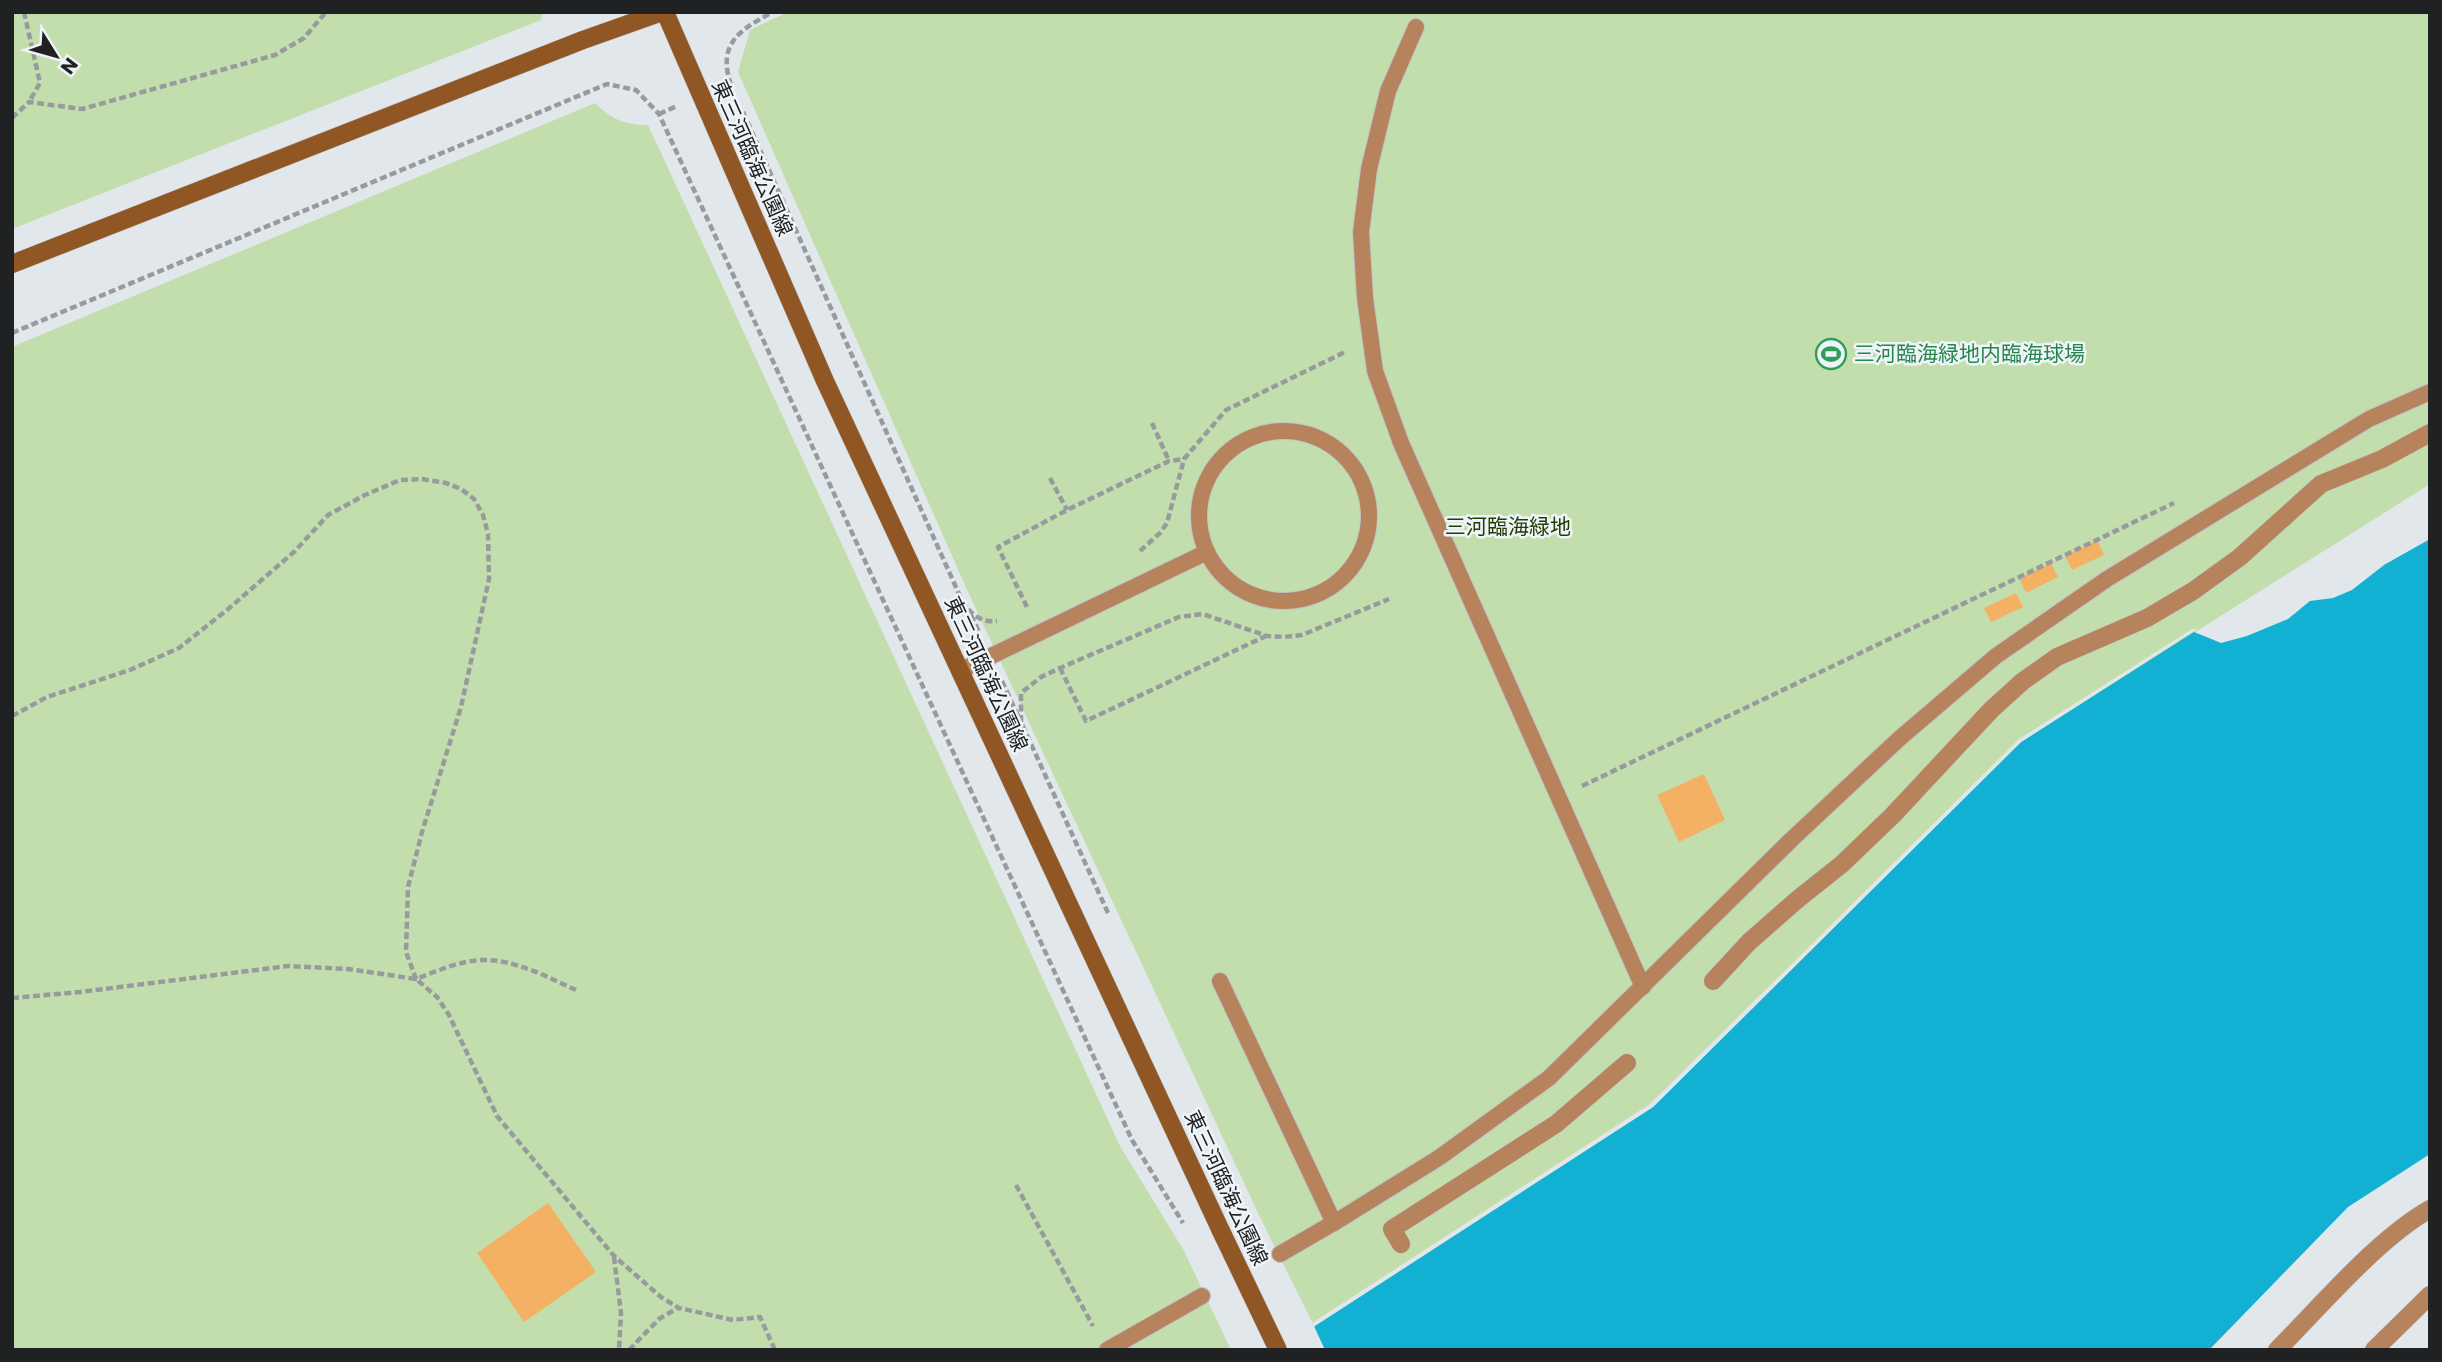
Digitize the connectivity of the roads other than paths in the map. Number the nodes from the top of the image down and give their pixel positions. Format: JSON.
{"nodes":[{"id":1,"x":663,"y":12,"type":"edge"},
{"id":2,"x":1416,"y":27,"type":"dead end"},
{"id":3,"x":12,"y":264,"type":"edge"},
{"id":4,"x":2430,"y":392,"type":"edge"},
{"id":5,"x":2430,"y":433,"type":"edge"},
{"id":6,"x":1207,"y":552,"type":"junction"},
{"id":7,"x":960,"y":671,"type":"junction"},
{"id":8,"x":1220,"y":981,"type":"dead end"},
{"id":9,"x":1713,"y":981,"type":"dead end"},
{"id":10,"x":1643,"y":987,"type":"junction"},
{"id":11,"x":1627,"y":1063,"type":"dead end"},
{"id":12,"x":2430,"y":1209,"type":"edge"},
{"id":13,"x":1334,"y":1223,"type":"junction"},
{"id":14,"x":1401,"y":1244,"type":"dead end"},
{"id":15,"x":1280,"y":1254,"type":"dead end"},
{"id":16,"x":2430,"y":1295,"type":"edge"},
{"id":17,"x":1202,"y":1296,"type":"dead end"},
{"id":18,"x":1107,"y":1350,"type":"edge"},
{"id":19,"x":1278,"y":1350,"type":"edge"},
{"id":20,"x":2277,"y":1350,"type":"edge"},
{"id":21,"x":2374,"y":1350,"type":"edge"}],
"edges":[{"from":1,"to":3,"type":"main road"},
{"from":1,"to":7,"type":"main road","name":"東三河臨海公園線"},
{"from":2,"to":10,"type":"lane"},
{"from":4,"to":10,"type":"lane"},
{"from":5,"to":9,"type":"street"},
{"from":6,"to":6,"type":"lane"},
{"from":6,"to":7,"type":"lane"},
{"from":7,"to":19,"type":"main road","name":"東三河臨海公園線","bridge":true},
{"from":8,"to":13,"type":"lane"},
{"from":10,"to":13,"type":"lane"},
{"from":11,"to":14,"type":"street"},
{"from":12,"to":20,"type":"street"},
{"from":13,"to":15,"type":"lane"},
{"from":16,"to":21,"type":"street"},
{"from":17,"to":18,"type":"lane"}]}
